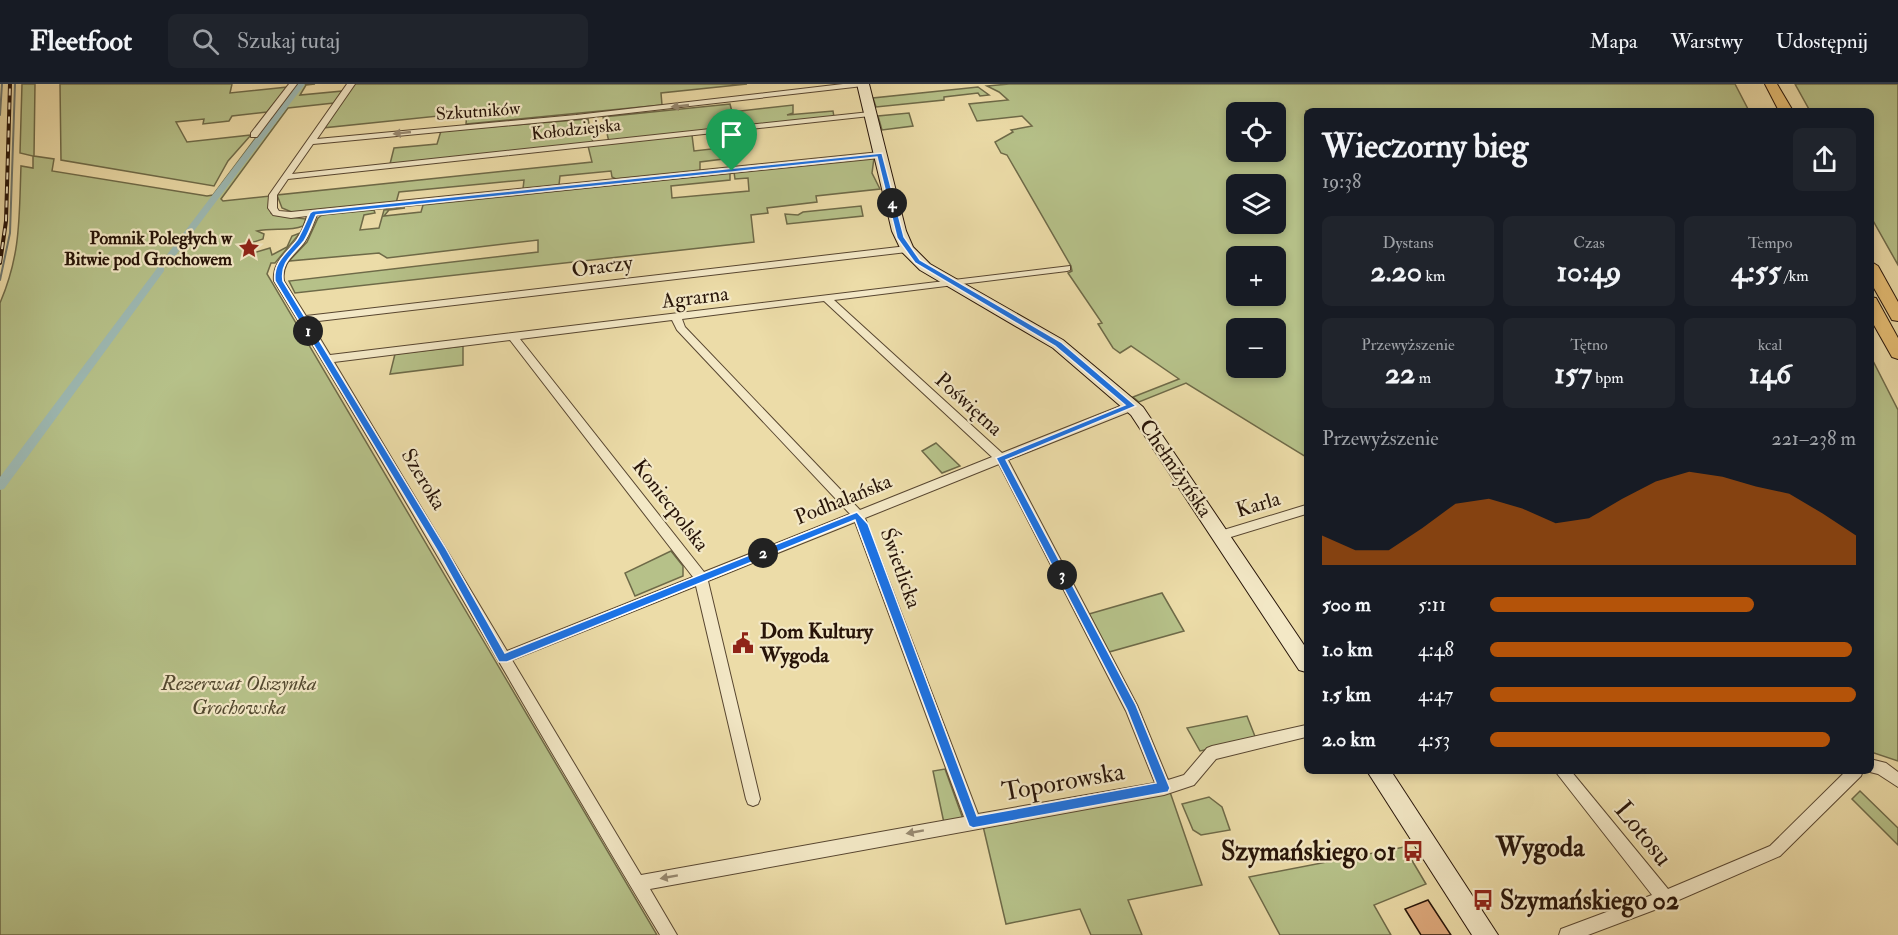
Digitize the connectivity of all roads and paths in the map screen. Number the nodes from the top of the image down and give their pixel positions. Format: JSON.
{"nodes":[{"id":1,"x":294,"y":84,"type":"edge"},
{"id":2,"x":351,"y":84,"type":"edge"},
{"id":3,"x":863,"y":84,"type":"edge"},
{"id":4,"x":1756,"y":84,"type":"edge"},
{"id":5,"x":1771,"y":84,"type":"edge"},
{"id":6,"x":1768,"y":108,"type":"edge"},
{"id":7,"x":1784,"y":108,"type":"edge"},
{"id":8,"x":870,"y":114,"type":"junction"},
{"id":9,"x":254,"y":135,"type":"dead end"},
{"id":10,"x":309,"y":142,"type":"junction"},
{"id":11,"x":880,"y":154,"type":"junction"},
{"id":12,"x":285,"y":177,"type":"junction"},
{"id":13,"x":313,"y":213,"type":"junction"},
{"id":14,"x":907,"y":249,"type":"junction"},
{"id":15,"x":1067,"y":268,"type":"dead end"},
{"id":16,"x":1874,"y":273,"type":"edge"},
{"id":17,"x":949,"y":282,"type":"junction"},
{"id":18,"x":827,"y":299,"type":"junction"},
{"id":19,"x":1874,"y":309,"type":"edge"},
{"id":20,"x":1898,"y":316,"type":"edge"},
{"id":21,"x":676,"y":317,"type":"junction"},
{"id":22,"x":302,"y":320,"type":"junction"},
{"id":23,"x":512,"y":336,"type":"junction"},
{"id":24,"x":1898,"y":353,"type":"edge"},
{"id":25,"x":327,"y":359,"type":"junction"},
{"id":26,"x":1132,"y":406,"type":"junction"},
{"id":27,"x":1000,"y":458,"type":"junction"},
{"id":28,"x":1304,"y":511,"type":"edge"},
{"id":29,"x":857,"y":515,"type":"junction"},
{"id":30,"x":1221,"y":535,"type":"junction"},
{"id":31,"x":701,"y":578,"type":"junction"},
{"id":32,"x":1304,"y":657,"type":"edge"},
{"id":33,"x":503,"y":658,"type":"junction"},
{"id":34,"x":1304,"y":731,"type":"edge"},
{"id":35,"x":1874,"y":767,"type":"edge"},
{"id":36,"x":1380,"y":774,"type":"edge"},
{"id":37,"x":1564,"y":774,"type":"edge"},
{"id":38,"x":1853,"y":774,"type":"edge"},
{"id":39,"x":1898,"y":780,"type":"edge"},
{"id":40,"x":1164,"y":788,"type":"junction"},
{"id":41,"x":753,"y":799,"type":"dead end"},
{"id":42,"x":973,"y":822,"type":"junction"},
{"id":43,"x":636,"y":883,"type":"junction"},
{"id":44,"x":1665,"y":898,"type":"junction"},
{"id":45,"x":669,"y":935,"type":"edge"},
{"id":46,"x":1486,"y":935,"type":"edge"},
{"id":47,"x":1567,"y":935,"type":"edge"}],
"edges":[{"from":1,"to":9,"type":"street"},
{"from":2,"to":10,"type":"street"},
{"from":3,"to":8,"type":"street","name":"Chełmżyńska"},
{"from":3,"to":10,"type":"street","name":"Szkutników","one_way":true},
{"from":4,"to":6,"type":"main road"},
{"from":5,"to":7,"type":"main road"},
{"from":8,"to":11,"type":"street","name":"Chełmżyńska"},
{"from":8,"to":12,"type":"street","name":"Kołodziejska"},
{"from":10,"to":12,"type":"street"},
{"from":11,"to":13,"type":"street"},
{"from":11,"to":14,"type":"street","name":"Chełmżyńska"},
{"from":12,"to":13,"type":"street"},
{"from":13,"to":22,"type":"street","name":"Szeroka"},
{"from":14,"to":17,"type":"street","name":"Chełmżyńska"},
{"from":14,"to":22,"type":"street","name":"Oraczy"},
{"from":15,"to":17,"type":"street","name":"Agrarna"},
{"from":16,"to":20,"type":"main road"},
{"from":17,"to":18,"type":"street","name":"Agrarna"},
{"from":17,"to":26,"type":"street","name":"Chełmżyńska"},
{"from":18,"to":21,"type":"street","name":"Agrarna"},
{"from":18,"to":27,"type":"street","name":"Poświętna"},
{"from":19,"to":24,"type":"main road"},
{"from":21,"to":23,"type":"street","name":"Agrarna"},
{"from":21,"to":29,"type":"street","name":"Świetlicka"},
{"from":22,"to":25,"type":"street","name":"Szeroka"},
{"from":23,"to":25,"type":"street","name":"Agrarna"},
{"from":23,"to":31,"type":"street","name":"Koniecpolska"},
{"from":25,"to":33,"type":"street","name":"Szeroka"},
{"from":26,"to":27,"type":"street","name":"Podhalańska"},
{"from":26,"to":30,"type":"street","name":"Chełmżyńska"},
{"from":27,"to":29,"type":"street","name":"Podhalańska"},
{"from":27,"to":40,"type":"street","name":"Poświętna"},
{"from":28,"to":30,"type":"street","name":"Karla"},
{"from":29,"to":31,"type":"street","name":"Podhalańska"},
{"from":29,"to":42,"type":"street","name":"Świetlicka"},
{"from":30,"to":32,"type":"street","name":"Chełmżyńska"},
{"from":31,"to":33,"type":"street","name":"Podhalańska"},
{"from":31,"to":41,"type":"street","name":"Koniecpolska"},
{"from":33,"to":43,"type":"street","name":"Szeroka"},
{"from":34,"to":40,"type":"street","name":"Toporowska"},
{"from":35,"to":39,"type":"street"},
{"from":36,"to":46,"type":"street"},
{"from":37,"to":44,"type":"street","name":"Lotosu"},
{"from":38,"to":44,"type":"street"},
{"from":40,"to":42,"type":"street","name":"Toporowska"},
{"from":42,"to":43,"type":"street","name":"Toporowska","one_way":true},
{"from":43,"to":45,"type":"street","name":"Szeroka"},
{"from":44,"to":47,"type":"street"}]}
